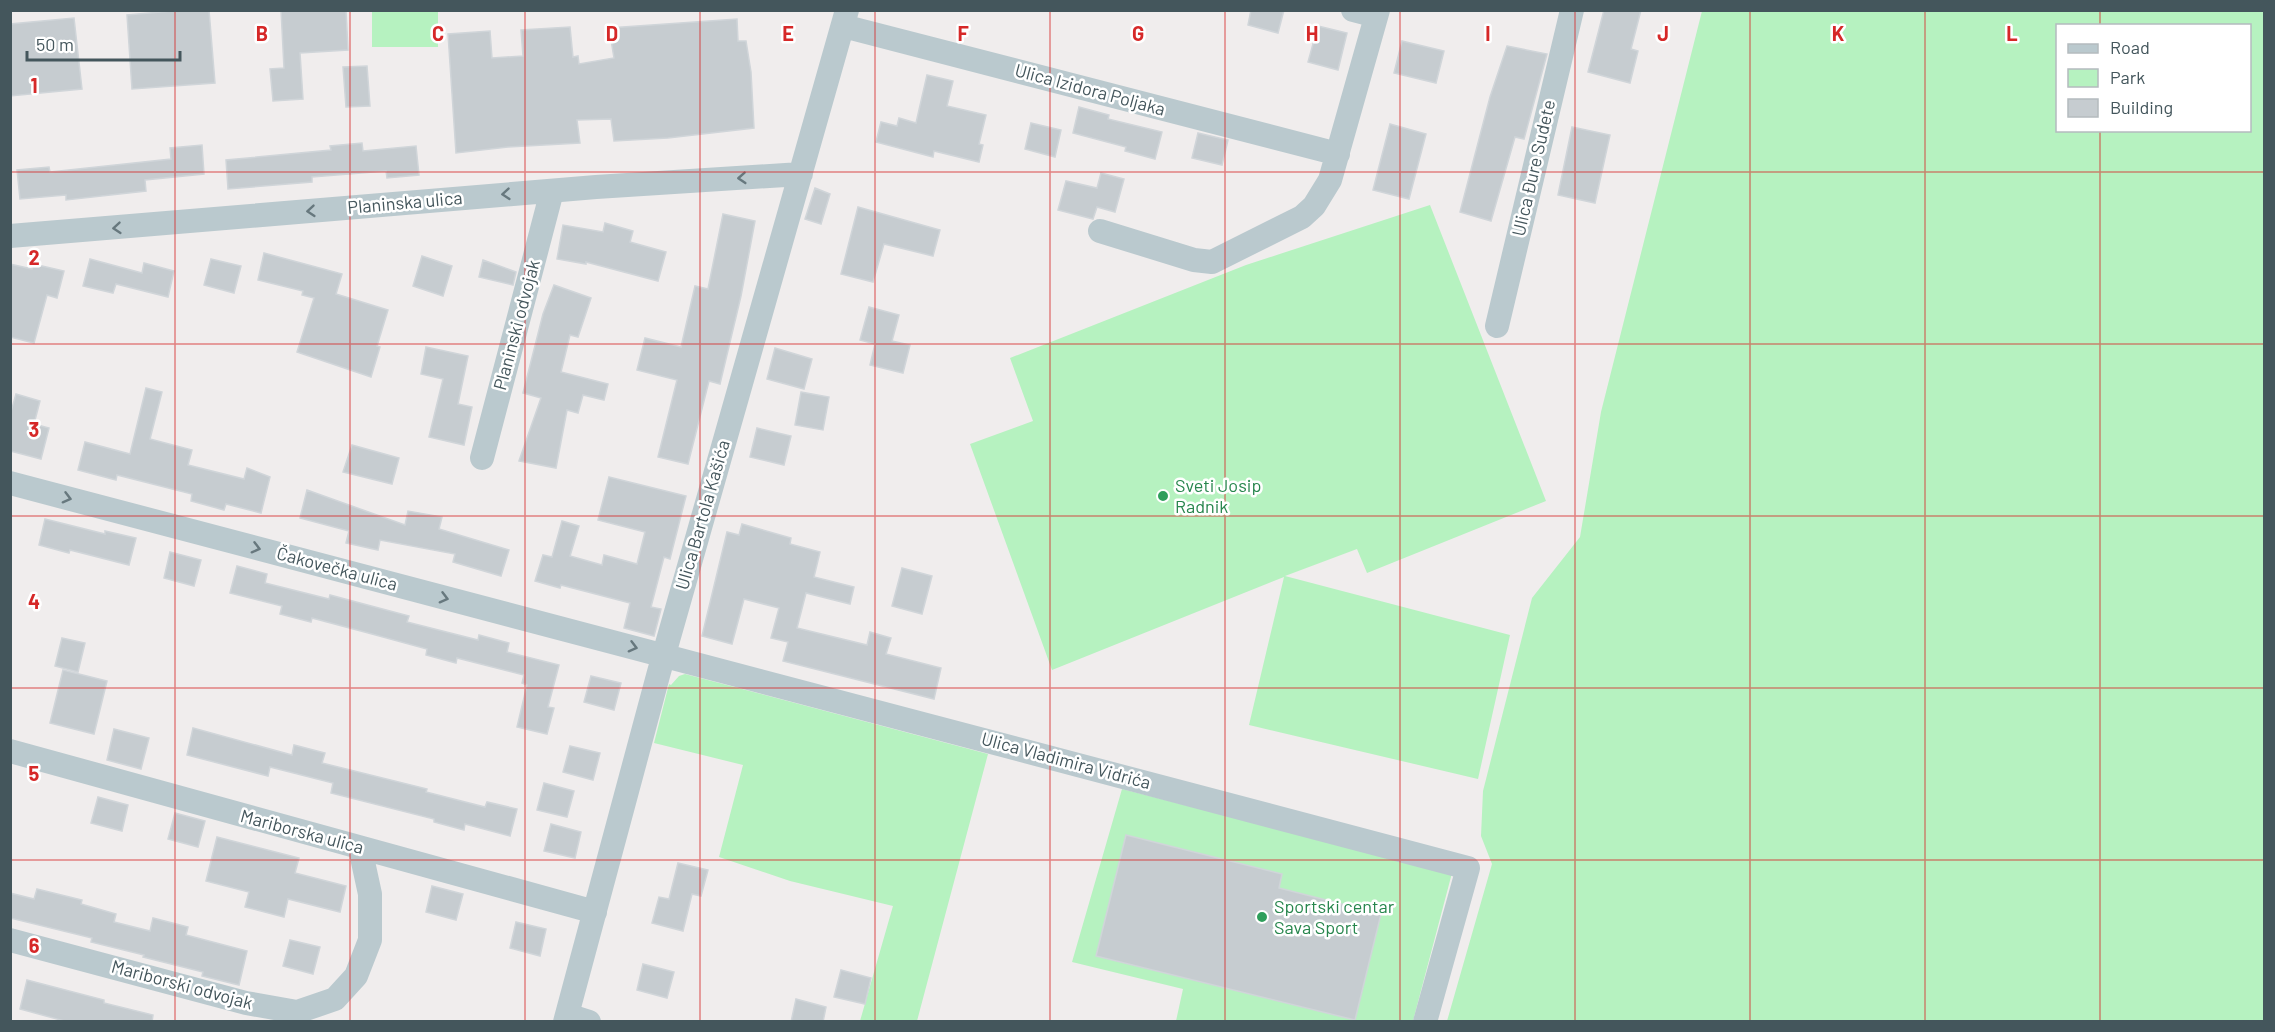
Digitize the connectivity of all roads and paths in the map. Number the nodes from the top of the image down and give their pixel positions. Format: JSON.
{"nodes":[{"id":1,"x":1353,"y":10,"type":"edge"},
{"id":2,"x":1572,"y":10,"type":"edge"},
{"id":3,"x":1377,"y":14,"type":"edge"},
{"id":4,"x":845,"y":18,"type":"edge"},
{"id":5,"x":1338,"y":154,"type":"junction"},
{"id":6,"x":801,"y":174,"type":"junction"},
{"id":7,"x":552,"y":191,"type":"junction"},
{"id":8,"x":1100,"y":231,"type":"dead end"},
{"id":9,"x":10,"y":237,"type":"edge"},
{"id":10,"x":1497,"y":326,"type":"dead end"},
{"id":11,"x":482,"y":458,"type":"dead end"},
{"id":12,"x":10,"y":483,"type":"edge"},
{"id":13,"x":664,"y":655,"type":"junction"},
{"id":14,"x":10,"y":751,"type":"edge"},
{"id":15,"x":360,"y":848,"type":"junction"},
{"id":16,"x":595,"y":912,"type":"junction"},
{"id":17,"x":10,"y":940,"type":"edge"},
{"id":18,"x":574,"y":1020,"type":"edge"},
{"id":19,"x":1425,"y":1022,"type":"edge"}],
"edges":[{"from":1,"to":3,"type":"street"},
{"from":2,"to":10,"type":"street","name":"Ulica Đure Sudete"},
{"from":3,"to":5,"type":"street"},
{"from":4,"to":5,"type":"street","name":"Ulica Izidora Poljaka"},
{"from":4,"to":6,"type":"street","name":"Ulica Bartola Kašića"},
{"from":5,"to":8,"type":"street"},
{"from":6,"to":7,"type":"street","name":"Planinska ulica","one_way":true},
{"from":6,"to":13,"type":"street","name":"Ulica Bartola Kašića"},
{"from":7,"to":9,"type":"street","name":"Planinska ulica","one_way":true},
{"from":7,"to":11,"type":"street","name":"Planinski odvojak"},
{"from":12,"to":13,"type":"street","name":"Čakovečka ulica","one_way":true},
{"from":13,"to":16,"type":"street","name":"Ulica Bartola Kašića"},
{"from":13,"to":19,"type":"street","name":"Ulica Vladimira Vidrića"},
{"from":14,"to":15,"type":"street","name":"Mariborska ulica"},
{"from":15,"to":16,"type":"street","name":"Mariborska ulica"},
{"from":15,"to":17,"type":"street","name":"Mariborski odvojak"},
{"from":16,"to":18,"type":"street","name":"Ulica Bartola Kašića"}]}
